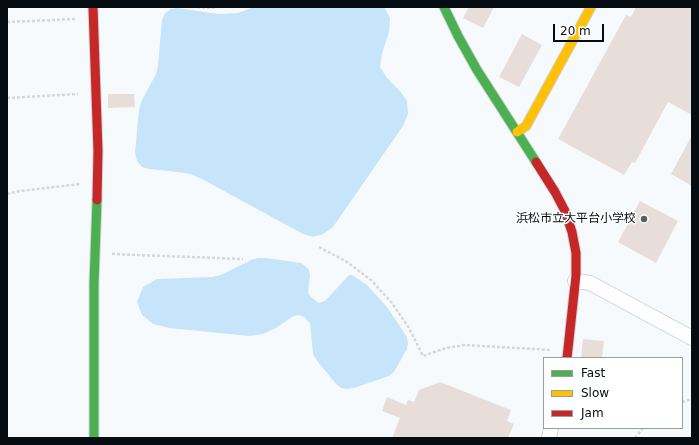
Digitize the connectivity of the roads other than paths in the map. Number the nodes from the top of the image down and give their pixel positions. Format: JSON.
{"nodes":[{"id":1,"x":93,"y":7,"type":"edge"},
{"id":2,"x":591,"y":7,"type":"edge"},
{"id":3,"x":447,"y":8,"type":"edge"},
{"id":4,"x":517,"y":132,"type":"junction"},
{"id":5,"x":575,"y":281,"type":"junction"},
{"id":6,"x":692,"y":338,"type":"edge"},
{"id":7,"x":567,"y":354,"type":"edge"},
{"id":8,"x":94,"y":438,"type":"edge"}],
"edges":[{"from":1,"to":8,"type":"street"},
{"from":2,"to":4,"type":"street"},
{"from":3,"to":4,"type":"street"},
{"from":4,"to":5,"type":"street"},
{"from":5,"to":6,"type":"street"},
{"from":5,"to":7,"type":"street"}]}
